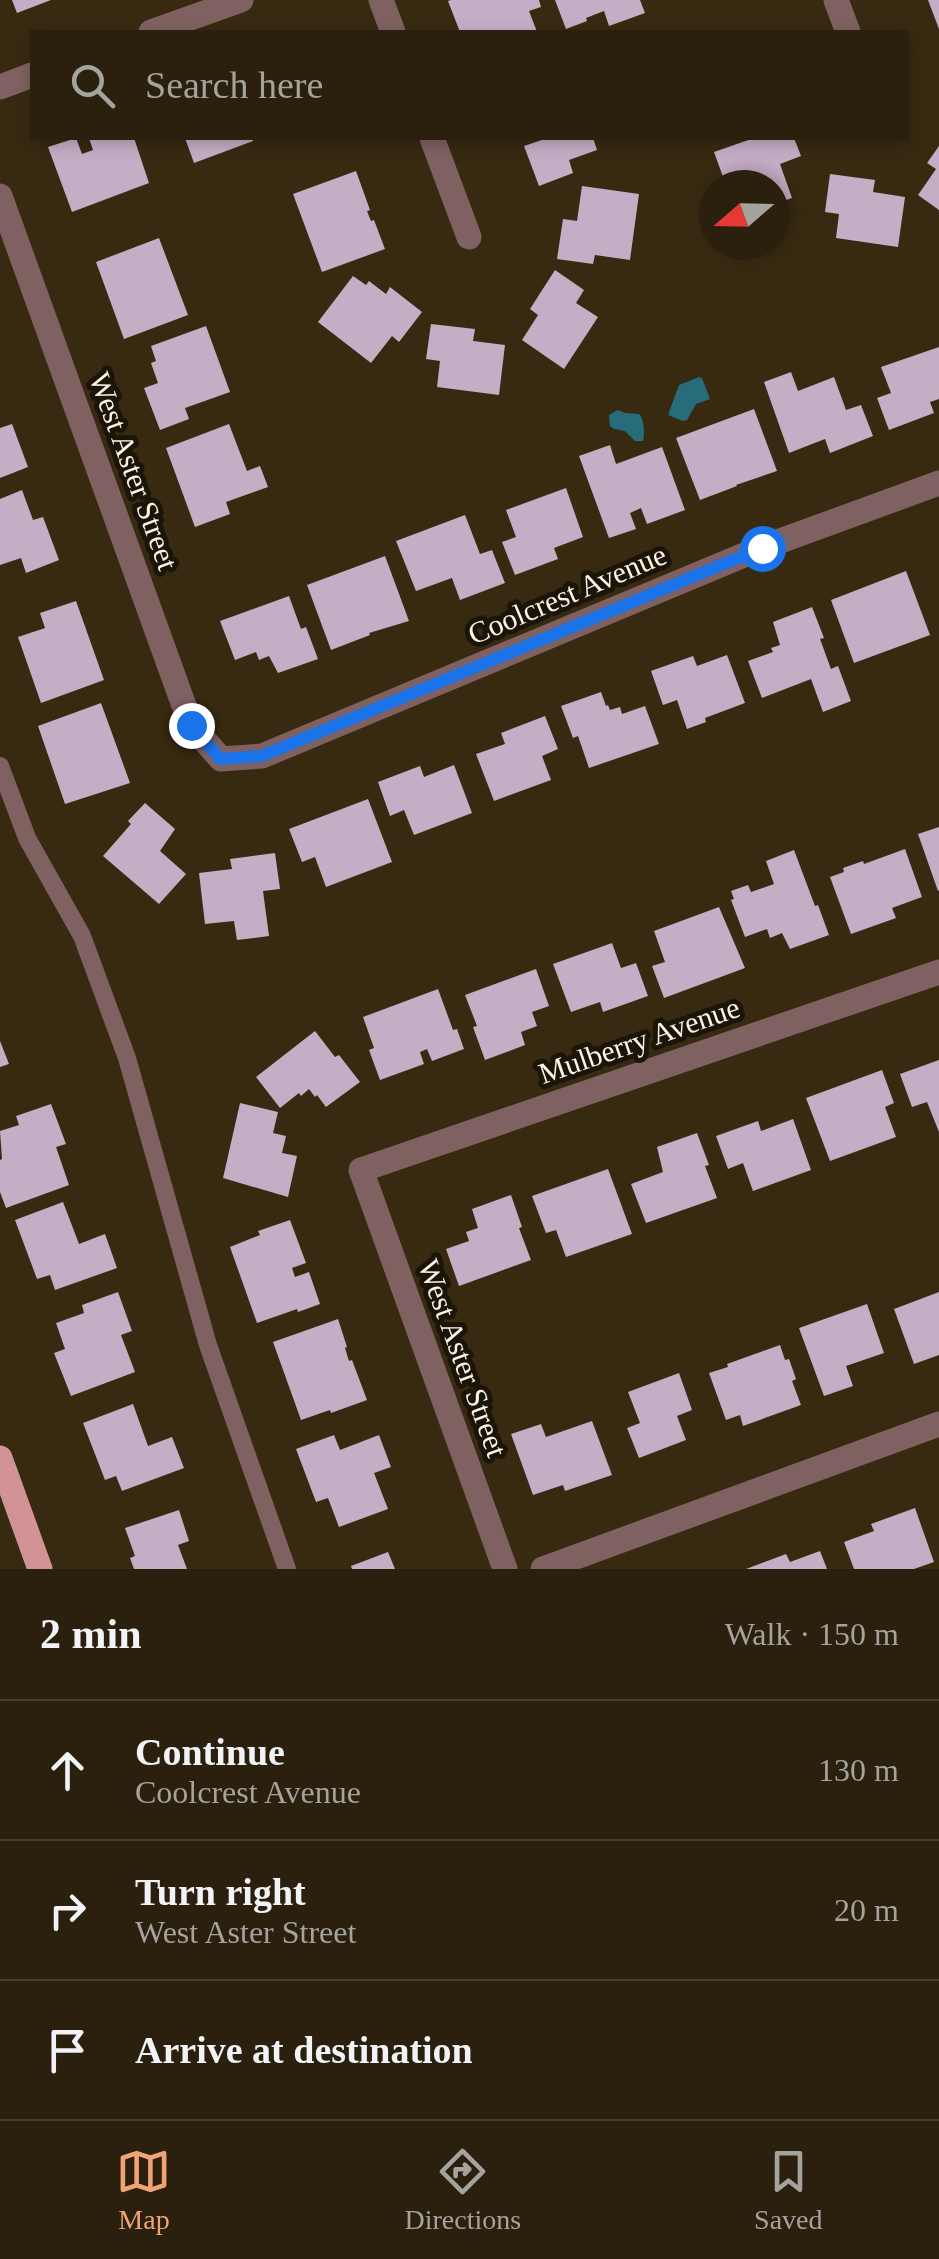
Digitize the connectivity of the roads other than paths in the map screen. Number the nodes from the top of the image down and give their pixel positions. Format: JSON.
{"nodes":[{"id":1,"x":241,"y":0,"type":"edge"},
{"id":2,"x":381,"y":0,"type":"edge"},
{"id":3,"x":836,"y":0,"type":"edge"},
{"id":4,"x":157,"y":30,"type":"edge"},
{"id":5,"x":392,"y":30,"type":"edge"},
{"id":6,"x":847,"y":30,"type":"edge"},
{"id":7,"x":30,"y":76,"type":"edge"},
{"id":8,"x":0,"y":87,"type":"edge"},
{"id":9,"x":433,"y":140,"type":"edge"},
{"id":10,"x":0,"y":196,"type":"edge"},
{"id":11,"x":469,"y":237,"type":"dead end"},
{"id":12,"x":939,"y":483,"type":"edge"},
{"id":13,"x":220,"y":759,"type":"joint"},
{"id":14,"x":0,"y":766,"type":"edge"},
{"id":15,"x":939,"y":972,"type":"edge"},
{"id":16,"x":361,"y":1170,"type":"joint"},
{"id":17,"x":939,"y":1424,"type":"edge"},
{"id":18,"x":0,"y":1458,"type":"edge"},
{"id":19,"x":40,"y":1569,"type":"edge"},
{"id":20,"x":287,"y":1569,"type":"edge"},
{"id":21,"x":505,"y":1569,"type":"edge"},
{"id":22,"x":543,"y":1569,"type":"edge"}],
"edges":[{"from":1,"to":4,"type":"street"},
{"from":2,"to":5,"type":"street"},
{"from":3,"to":6,"type":"street"},
{"from":7,"to":8,"type":"street"},
{"from":9,"to":11,"type":"street"},
{"from":10,"to":13,"type":"street","name":"West Aster Street"},
{"from":12,"to":13,"type":"street","name":"Coolcrest Avenue"},
{"from":14,"to":20,"type":"lane"},
{"from":15,"to":16,"type":"street","name":"Mulberry Avenue"},
{"from":16,"to":21,"type":"street","name":"West Aster Street"},
{"from":17,"to":22,"type":"street"},
{"from":18,"to":19,"type":"main road"}]}
